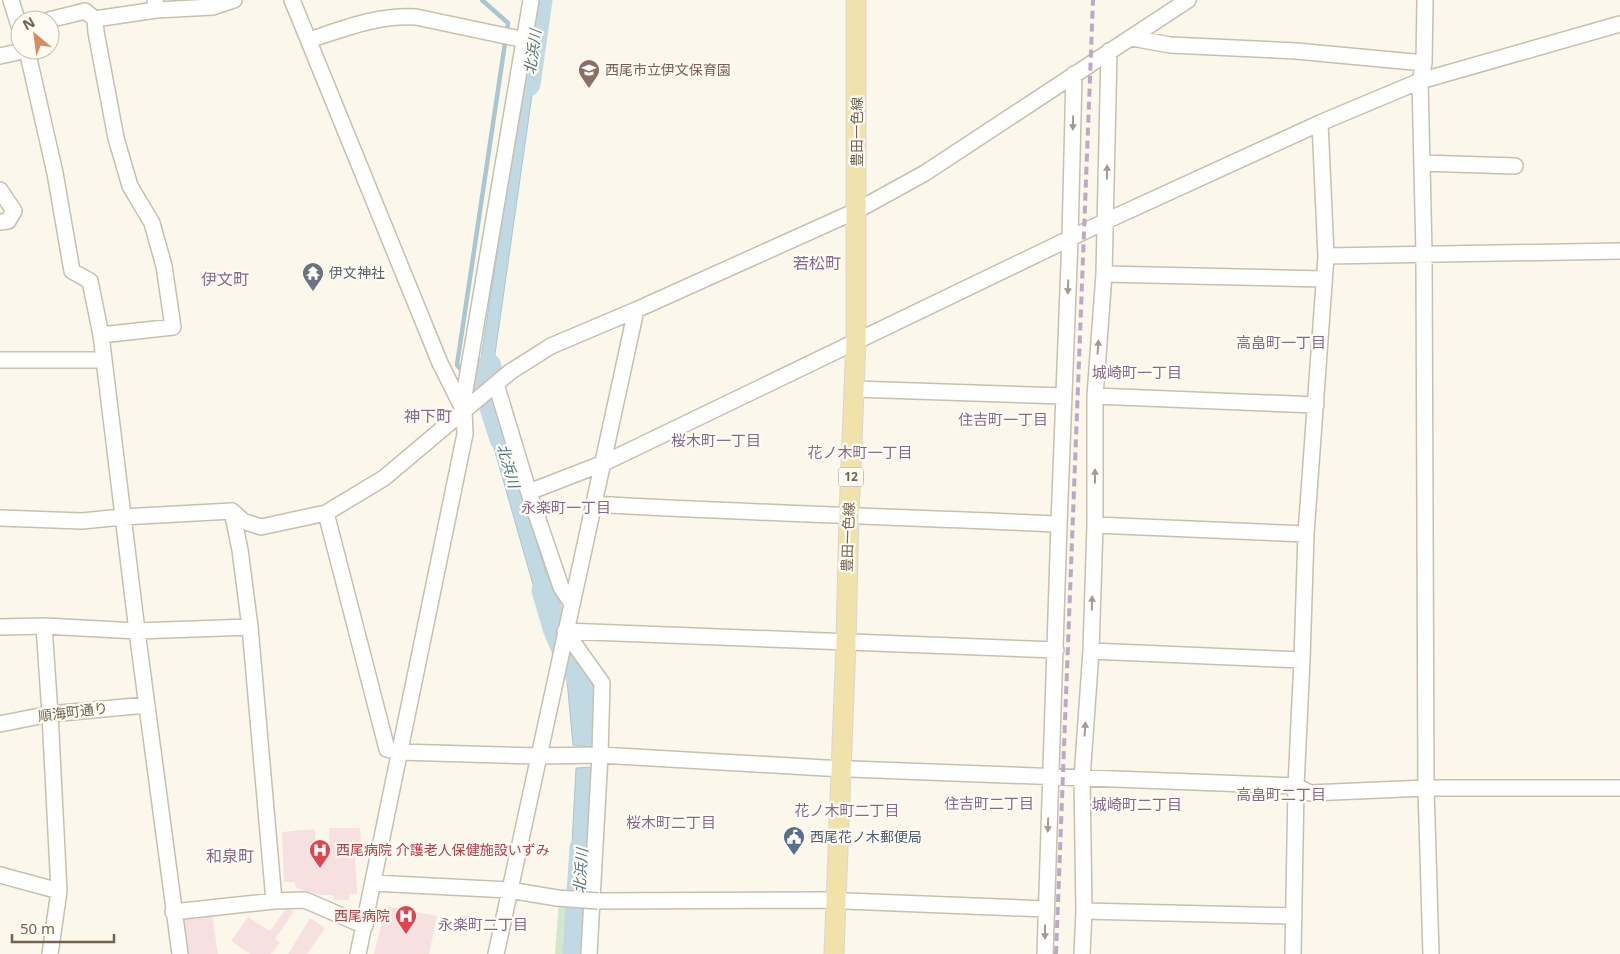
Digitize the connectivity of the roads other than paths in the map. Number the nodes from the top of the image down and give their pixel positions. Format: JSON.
{"nodes":[{"id":1,"x":234,"y":0,"type":"edge"},
{"id":2,"x":292,"y":0,"type":"edge"},
{"id":3,"x":531,"y":0,"type":"edge"},
{"id":4,"x":856,"y":0,"type":"edge"},
{"id":5,"x":1188,"y":0,"type":"edge"},
{"id":6,"x":1425,"y":0,"type":"edge"},
{"id":7,"x":155,"y":5,"type":"edge"},
{"id":8,"x":1169,"y":6,"type":"edge"},
{"id":9,"x":60,"y":17,"type":"edge"},
{"id":10,"x":95,"y":19,"type":"junction"},
{"id":11,"x":1620,"y":24,"type":"edge"},
{"id":12,"x":1132,"y":38,"type":"junction"},
{"id":13,"x":309,"y":40,"type":"junction"},
{"id":14,"x":525,"y":40,"type":"junction"},
{"id":15,"x":1109,"y":51,"type":"junction"},
{"id":16,"x":29,"y":60,"type":"edge"},
{"id":17,"x":1424,"y":63,"type":"junction"},
{"id":18,"x":1074,"y":74,"type":"junction"},
{"id":19,"x":1420,"y":80,"type":"junction"},
{"id":20,"x":1320,"y":123,"type":"junction"},
{"id":21,"x":1422,"y":163,"type":"junction"},
{"id":22,"x":1516,"y":166,"type":"dead end"},
{"id":23,"x":0,"y":190,"type":"edge"},
{"id":24,"x":858,"y":210,"type":"junction"},
{"id":25,"x":1106,"y":221,"type":"junction"},
{"id":26,"x":0,"y":222,"type":"edge"},
{"id":27,"x":1070,"y":238,"type":"junction"},
{"id":28,"x":1620,"y":251,"type":"edge"},
{"id":29,"x":1424,"y":253,"type":"junction"},
{"id":30,"x":1326,"y":256,"type":"junction"},
{"id":31,"x":1104,"y":274,"type":"junction"},
{"id":32,"x":1323,"y":279,"type":"junction"},
{"id":33,"x":636,"y":310,"type":"junction"},
{"id":34,"x":101,"y":335,"type":"junction"},
{"id":35,"x":856,"y":340,"type":"junction"},
{"id":36,"x":0,"y":360,"type":"edge"},
{"id":37,"x":104,"y":360,"type":"junction"},
{"id":38,"x":502,"y":379,"type":"junction"},
{"id":39,"x":855,"y":388,"type":"junction"},
{"id":40,"x":1064,"y":396,"type":"junction"},
{"id":41,"x":1095,"y":396,"type":"junction"},
{"id":42,"x":1316,"y":405,"type":"junction"},
{"id":43,"x":466,"y":408,"type":"junction"},
{"id":44,"x":604,"y":463,"type":"junction"},
{"id":45,"x":529,"y":492,"type":"junction"},
{"id":46,"x":594,"y":504,"type":"junction"},
{"id":47,"x":232,"y":511,"type":"junction"},
{"id":48,"x":326,"y":513,"type":"junction"},
{"id":49,"x":849,"y":515,"type":"junction"},
{"id":50,"x":122,"y":517,"type":"junction"},
{"id":51,"x":0,"y":518,"type":"edge"},
{"id":52,"x":1059,"y":524,"type":"junction"},
{"id":53,"x":1095,"y":525,"type":"junction"},
{"id":54,"x":261,"y":527,"type":"junction"},
{"id":55,"x":1306,"y":534,"type":"junction"},
{"id":56,"x":240,"y":550,"type":"junction"},
{"id":57,"x":572,"y":604,"type":"junction"},
{"id":58,"x":44,"y":626,"type":"junction"},
{"id":59,"x":0,"y":627,"type":"edge"},
{"id":60,"x":250,"y":627,"type":"junction"},
{"id":61,"x":137,"y":631,"type":"junction"},
{"id":62,"x":565,"y":631,"type":"junction"},
{"id":63,"x":846,"y":642,"type":"junction"},
{"id":64,"x":1056,"y":650,"type":"junction"},
{"id":65,"x":1091,"y":651,"type":"junction"},
{"id":66,"x":1302,"y":660,"type":"junction"},
{"id":67,"x":146,"y":704,"type":"junction"},
{"id":68,"x":50,"y":714,"type":"junction"},
{"id":69,"x":0,"y":724,"type":"edge"},
{"id":70,"x":400,"y":752,"type":"junction"},
{"id":71,"x":599,"y":755,"type":"junction"},
{"id":72,"x":538,"y":756,"type":"junction"},
{"id":73,"x":840,"y":768,"type":"junction"},
{"id":74,"x":1050,"y":776,"type":"junction"},
{"id":75,"x":1082,"y":778,"type":"junction"},
{"id":76,"x":1296,"y":786,"type":"junction"},
{"id":77,"x":1426,"y":788,"type":"junction"},
{"id":78,"x":1620,"y":788,"type":"edge"},
{"id":79,"x":0,"y":876,"type":"edge"},
{"id":80,"x":373,"y":883,"type":"junction"},
{"id":81,"x":509,"y":890,"type":"junction"},
{"id":82,"x":59,"y":891,"type":"junction"},
{"id":83,"x":274,"y":900,"type":"junction"},
{"id":84,"x":836,"y":901,"type":"junction"},
{"id":85,"x":1046,"y":909,"type":"junction"},
{"id":86,"x":1084,"y":911,"type":"junction"},
{"id":87,"x":173,"y":912,"type":"junction"},
{"id":88,"x":1294,"y":916,"type":"junction"},
{"id":89,"x":365,"y":926,"type":"junction"},
{"id":90,"x":50,"y":954,"type":"edge"},
{"id":91,"x":180,"y":954,"type":"edge"},
{"id":92,"x":358,"y":954,"type":"edge"},
{"id":93,"x":496,"y":954,"type":"edge"},
{"id":94,"x":589,"y":954,"type":"edge"},
{"id":95,"x":834,"y":954,"type":"edge"},
{"id":96,"x":1045,"y":954,"type":"edge"},
{"id":97,"x":1082,"y":954,"type":"edge"},
{"id":98,"x":1293,"y":954,"type":"edge"},
{"id":99,"x":1431,"y":954,"type":"edge"}],
"edges":[{"from":1,"to":7,"type":"street"},
{"from":2,"to":13,"type":"street"},
{"from":3,"to":14,"type":"street"},
{"from":4,"to":24,"type":"main road","name":"豊田一色線","number":"12"},
{"from":5,"to":8,"type":"street"},
{"from":6,"to":17,"type":"street"},
{"from":7,"to":10,"type":"street"},
{"from":8,"to":12,"type":"street"},
{"from":9,"to":10,"type":"street"},
{"from":10,"to":34,"type":"street"},
{"from":11,"to":19,"type":"street"},
{"from":12,"to":15,"type":"street"},
{"from":12,"to":17,"type":"street"},
{"from":13,"to":14,"type":"street"},
{"from":13,"to":43,"type":"street"},
{"from":14,"to":43,"type":"street"},
{"from":15,"to":18,"type":"street"},
{"from":25,"to":15,"type":"street","one_way":true},
{"from":16,"to":34,"type":"street"},
{"from":17,"to":19,"type":"street"},
{"from":18,"to":24,"type":"street"},
{"from":18,"to":27,"type":"street","one_way":true},
{"from":19,"to":20,"type":"street"},
{"from":19,"to":21,"type":"street"},
{"from":20,"to":25,"type":"street"},
{"from":20,"to":30,"type":"street"},
{"from":21,"to":22,"type":"street"},
{"from":21,"to":29,"type":"street"},
{"from":23,"to":26,"type":"street"},
{"from":24,"to":33,"type":"street"},
{"from":24,"to":35,"type":"main road","name":"豊田一色線","number":"12"},
{"from":25,"to":27,"type":"street"},
{"from":25,"to":31,"type":"street"},
{"from":27,"to":35,"type":"street"},
{"from":27,"to":40,"type":"street","one_way":true},
{"from":28,"to":29,"type":"street"},
{"from":29,"to":30,"type":"street"},
{"from":29,"to":77,"type":"street"},
{"from":30,"to":32,"type":"street"},
{"from":31,"to":32,"type":"street"},
{"from":41,"to":31,"type":"street","one_way":true},
{"from":32,"to":42,"type":"street"},
{"from":33,"to":38,"type":"street"},
{"from":33,"to":44,"type":"street"},
{"from":34,"to":37,"type":"street"},
{"from":35,"to":39,"type":"main road","name":"豊田一色線","number":"12"},
{"from":35,"to":44,"type":"street"},
{"from":36,"to":37,"type":"street"},
{"from":37,"to":50,"type":"street"},
{"from":38,"to":43,"type":"street"},
{"from":38,"to":45,"type":"street"},
{"from":39,"to":40,"type":"street"},
{"from":39,"to":49,"type":"main road","name":"豊田一色線","number":"12"},
{"from":40,"to":52,"type":"street"},
{"from":41,"to":42,"type":"street"},
{"from":53,"to":41,"type":"street","one_way":true},
{"from":42,"to":55,"type":"street"},
{"from":43,"to":48,"type":"street"},
{"from":43,"to":70,"type":"street"},
{"from":44,"to":45,"type":"street"},
{"from":44,"to":46,"type":"street"},
{"from":45,"to":57,"type":"street"},
{"from":46,"to":49,"type":"street"},
{"from":46,"to":57,"type":"street"},
{"from":47,"to":50,"type":"street"},
{"from":47,"to":54,"type":"street"},
{"from":47,"to":56,"type":"street"},
{"from":48,"to":54,"type":"street"},
{"from":48,"to":70,"type":"street"},
{"from":49,"to":52,"type":"street"},
{"from":49,"to":63,"type":"main road","name":"豊田一色線","number":"12"},
{"from":50,"to":51,"type":"street"},
{"from":50,"to":61,"type":"street"},
{"from":52,"to":64,"type":"street"},
{"from":53,"to":55,"type":"street"},
{"from":65,"to":53,"type":"street","one_way":true},
{"from":54,"to":56,"type":"street"},
{"from":55,"to":66,"type":"street"},
{"from":56,"to":60,"type":"street"},
{"from":57,"to":62,"type":"street"},
{"from":58,"to":59,"type":"street"},
{"from":58,"to":61,"type":"street"},
{"from":58,"to":68,"type":"street"},
{"from":60,"to":61,"type":"street"},
{"from":60,"to":83,"type":"street"},
{"from":61,"to":67,"type":"street"},
{"from":62,"to":63,"type":"street"},
{"from":62,"to":71,"type":"street"},
{"from":62,"to":72,"type":"street"},
{"from":63,"to":64,"type":"street"},
{"from":63,"to":73,"type":"main road","name":"豊田一色線","number":"12"},
{"from":64,"to":74,"type":"street"},
{"from":65,"to":66,"type":"street"},
{"from":75,"to":65,"type":"street","one_way":true},
{"from":66,"to":76,"type":"street"},
{"from":67,"to":68,"type":"street","name":"順海町通り"},
{"from":67,"to":87,"type":"street"},
{"from":68,"to":69,"type":"street","name":"順海町通り"},
{"from":68,"to":82,"type":"street"},
{"from":70,"to":72,"type":"street"},
{"from":70,"to":80,"type":"street"},
{"from":71,"to":72,"type":"street"},
{"from":71,"to":73,"type":"street"},
{"from":71,"to":94,"type":"street"},
{"from":72,"to":81,"type":"street"},
{"from":73,"to":74,"type":"street"},
{"from":73,"to":84,"type":"main road","name":"豊田一色線","number":"12"},
{"from":74,"to":75,"type":"street"},
{"from":74,"to":85,"type":"street","one_way":true},
{"from":75,"to":76,"type":"street"},
{"from":75,"to":86,"type":"street"},
{"from":76,"to":77,"type":"street"},
{"from":76,"to":88,"type":"street"},
{"from":77,"to":78,"type":"street"},
{"from":77,"to":99,"type":"street"},
{"from":79,"to":82,"type":"street"},
{"from":80,"to":81,"type":"street"},
{"from":80,"to":89,"type":"street"},
{"from":81,"to":84,"type":"street","bridge":true},
{"from":81,"to":93,"type":"street"},
{"from":82,"to":90,"type":"street"},
{"from":83,"to":87,"type":"street"},
{"from":83,"to":89,"type":"street"},
{"from":84,"to":85,"type":"street"},
{"from":84,"to":95,"type":"main road","name":"豊田一色線","number":"12"},
{"from":85,"to":96,"type":"street","one_way":true},
{"from":86,"to":88,"type":"street"},
{"from":86,"to":97,"type":"street"},
{"from":87,"to":91,"type":"street"},
{"from":88,"to":98,"type":"street"},
{"from":89,"to":92,"type":"street"}]}
